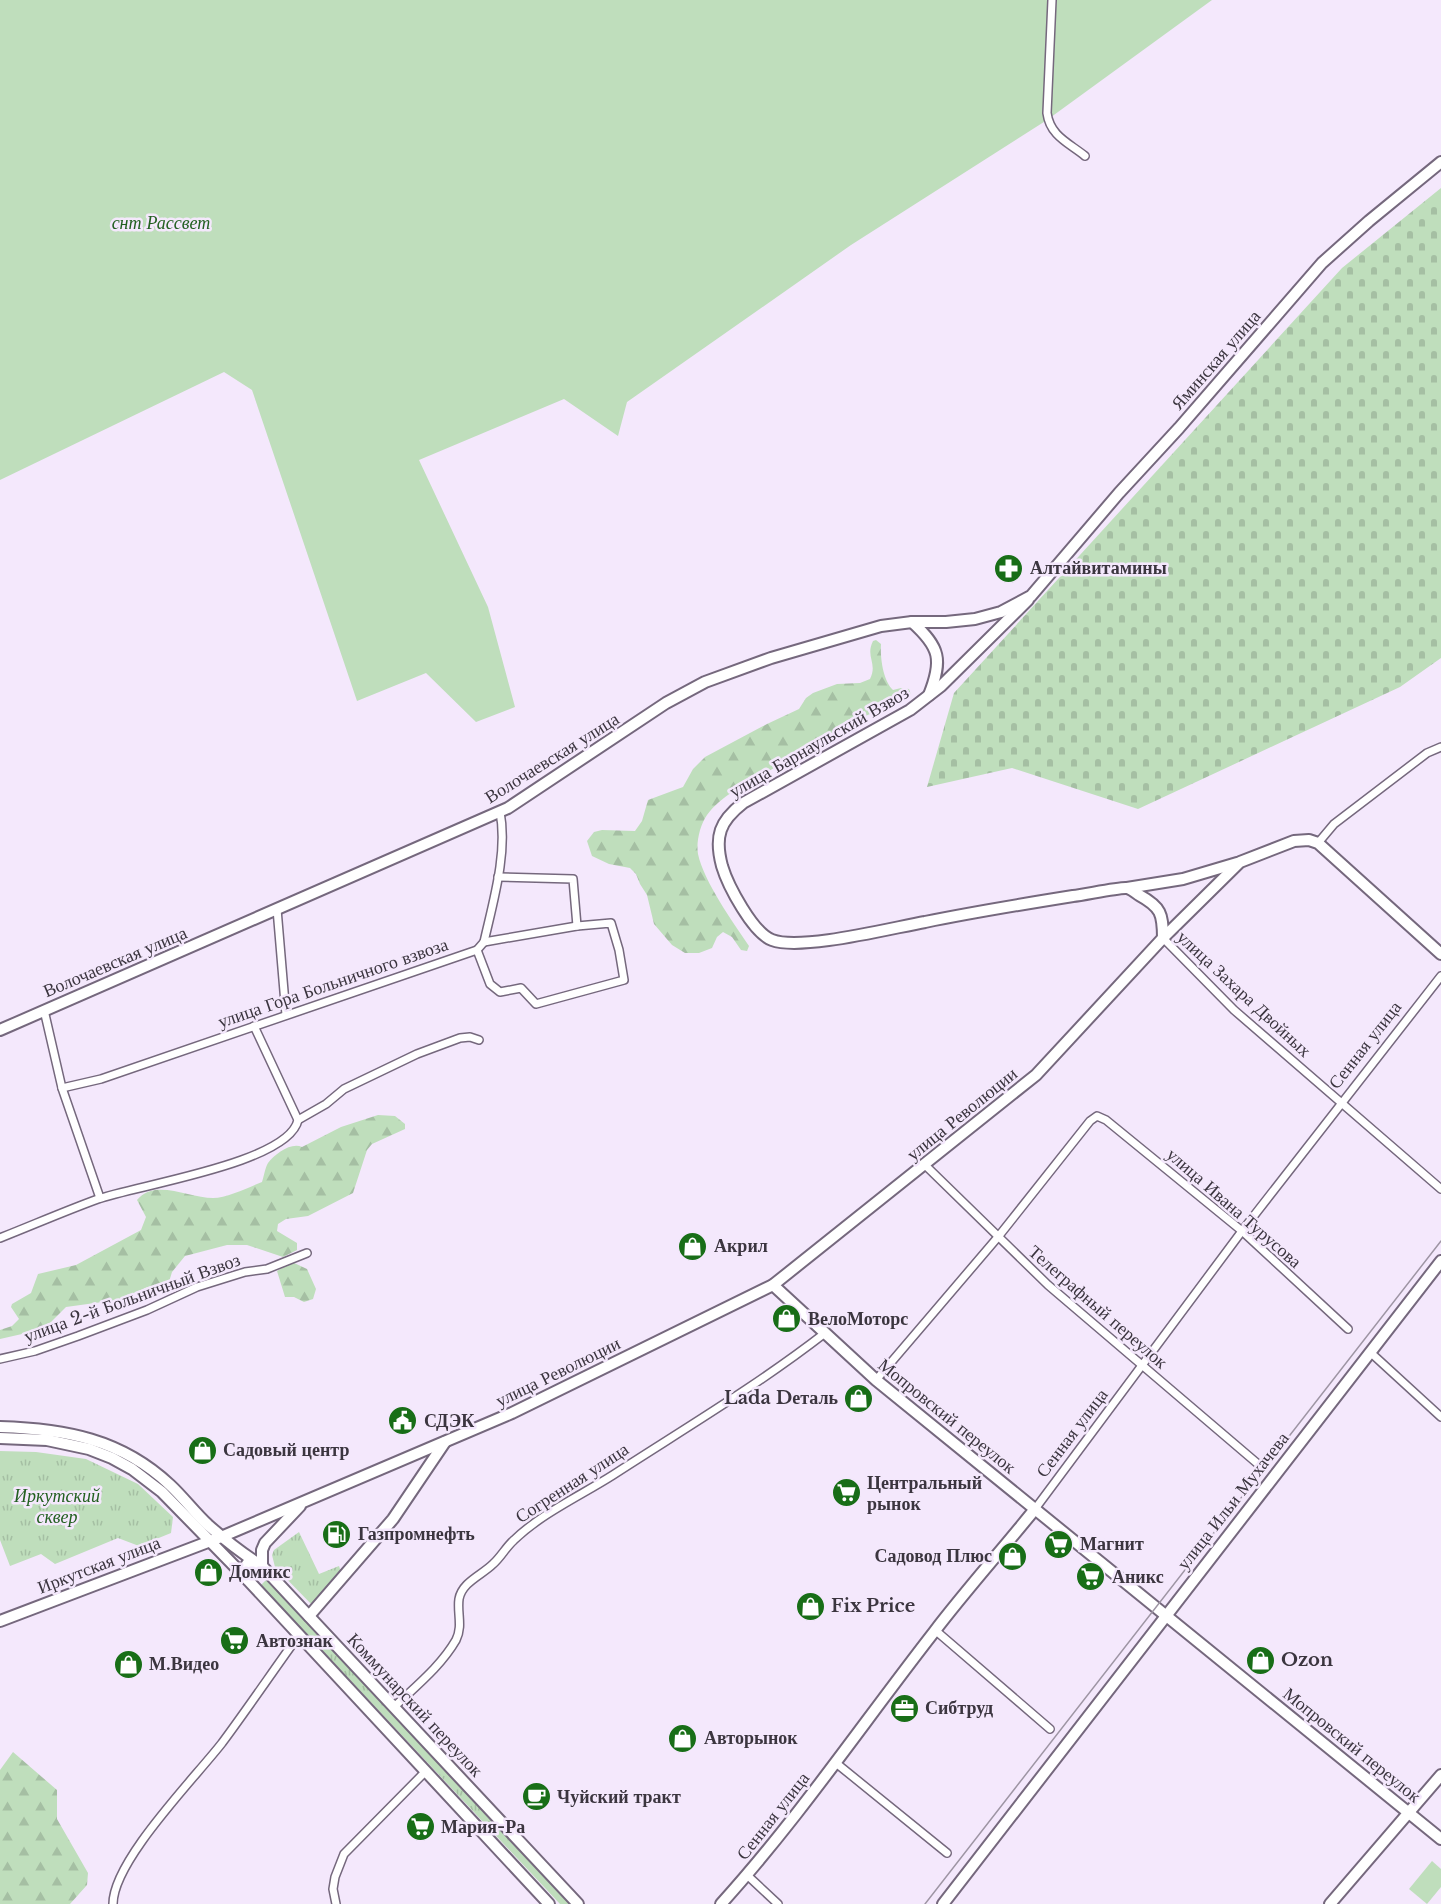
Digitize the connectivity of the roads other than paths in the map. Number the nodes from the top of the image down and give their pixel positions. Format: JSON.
{"nodes":[{"id":1,"x":1052,"y":0,"type":"edge"},
{"id":2,"x":1085,"y":156,"type":"dead end"},
{"id":3,"x":1441,"y":162,"type":"edge"},
{"id":4,"x":1031,"y":596,"type":"junction"},
{"id":5,"x":912,"y":622,"type":"junction"},
{"id":6,"x":928,"y":696,"type":"junction"},
{"id":7,"x":1441,"y":747,"type":"edge"},
{"id":8,"x":500,"y":812,"type":"junction"},
{"id":9,"x":1318,"y":843,"type":"junction"},
{"id":10,"x":1240,"y":862,"type":"junction"},
{"id":11,"x":498,"y":877,"type":"junction"},
{"id":12,"x":1127,"y":888,"type":"junction"},
{"id":13,"x":277,"y":909,"type":"junction"},
{"id":14,"x":577,"y":926,"type":"junction"},
{"id":15,"x":1164,"y":939,"type":"junction"},
{"id":16,"x":484,"y":942,"type":"junction"},
{"id":17,"x":477,"y":950,"type":"junction"},
{"id":18,"x":1441,"y":954,"type":"edge"},
{"id":19,"x":1441,"y":976,"type":"edge"},
{"id":20,"x":44,"y":1010,"type":"junction"},
{"id":21,"x":286,"y":1015,"type":"junction"},
{"id":22,"x":254,"y":1026,"type":"junction"},
{"id":23,"x":0,"y":1029,"type":"edge"},
{"id":24,"x":479,"y":1040,"type":"dead end"},
{"id":25,"x":62,"y":1088,"type":"junction"},
{"id":26,"x":1340,"y":1103,"type":"junction"},
{"id":27,"x":298,"y":1120,"type":"junction"},
{"id":28,"x":925,"y":1165,"type":"junction"},
{"id":29,"x":1441,"y":1189,"type":"edge"},
{"id":30,"x":100,"y":1198,"type":"junction"},
{"id":31,"x":1242,"y":1231,"type":"junction"},
{"id":32,"x":998,"y":1237,"type":"junction"},
{"id":33,"x":0,"y":1238,"type":"edge"},
{"id":34,"x":307,"y":1253,"type":"dead end"},
{"id":35,"x":1441,"y":1261,"type":"edge"},
{"id":36,"x":773,"y":1285,"type":"junction"},
{"id":37,"x":1348,"y":1329,"type":"dead end"},
{"id":38,"x":825,"y":1333,"type":"junction"},
{"id":39,"x":1370,"y":1352,"type":"junction"},
{"id":40,"x":0,"y":1359,"type":"edge"},
{"id":41,"x":1142,"y":1367,"type":"junction"},
{"id":42,"x":876,"y":1380,"type":"junction"},
{"id":43,"x":1441,"y":1417,"type":"edge"},
{"id":44,"x":0,"y":1427,"type":"edge"},
{"id":45,"x":0,"y":1438,"type":"edge"},
{"id":46,"x":446,"y":1441,"type":"junction"},
{"id":47,"x":1258,"y":1464,"type":"dead end"},
{"id":48,"x":305,"y":1502,"type":"junction"},
{"id":49,"x":1035,"y":1509,"type":"junction"},
{"id":50,"x":221,"y":1537,"type":"junction"},
{"id":51,"x":209,"y":1541,"type":"junction"},
{"id":52,"x":262,"y":1566,"type":"junction"},
{"id":53,"x":247,"y":1579,"type":"junction"},
{"id":54,"x":1165,"y":1615,"type":"junction"},
{"id":55,"x":309,"y":1616,"type":"junction"},
{"id":56,"x":0,"y":1621,"type":"edge"},
{"id":57,"x":935,"y":1630,"type":"junction"},
{"id":58,"x":299,"y":1635,"type":"junction"},
{"id":59,"x":394,"y":1707,"type":"junction"},
{"id":60,"x":1050,"y":1730,"type":"dead end"},
{"id":61,"x":836,"y":1762,"type":"junction"},
{"id":62,"x":426,"y":1771,"type":"junction"},
{"id":63,"x":1441,"y":1775,"type":"edge"},
{"id":64,"x":1409,"y":1813,"type":"junction"},
{"id":65,"x":1441,"y":1839,"type":"edge"},
{"id":66,"x":947,"y":1853,"type":"dead end"},
{"id":67,"x":747,"y":1875,"type":"junction"},
{"id":68,"x":113,"y":1904,"type":"edge"},
{"id":69,"x":336,"y":1904,"type":"edge"},
{"id":70,"x":549,"y":1904,"type":"edge"},
{"id":71,"x":578,"y":1904,"type":"edge"},
{"id":72,"x":721,"y":1904,"type":"edge"},
{"id":73,"x":778,"y":1904,"type":"edge"},
{"id":74,"x":943,"y":1904,"type":"edge"},
{"id":75,"x":1330,"y":1904,"type":"edge"}],
"edges":[{"from":1,"to":2,"type":"street"},
{"from":3,"to":4,"type":"main road","name":"Яминская улица"},
{"from":4,"to":5,"type":"main road","name":"Волочаевская улица"},
{"from":4,"to":6,"type":"main road","name":"улица Барнаульский Взвоз"},
{"from":5,"to":6,"type":"main road"},
{"from":5,"to":8,"type":"main road","name":"Волочаевская улица"},
{"from":6,"to":12,"type":"main road","name":"улица Барнаульский Взвоз"},
{"from":7,"to":9,"type":"street"},
{"from":8,"to":11,"type":"street","name":"улица Гора Больничного взвоза"},
{"from":8,"to":13,"type":"main road","name":"Волочаевская улица"},
{"from":9,"to":10,"type":"main road","name":"улица Революции"},
{"from":9,"to":18,"type":"main road"},
{"from":10,"to":12,"type":"main road","name":"улица Барнаульский Взвоз"},
{"from":10,"to":15,"type":"main road","name":"улица Революции"},
{"from":11,"to":14,"type":"street"},
{"from":11,"to":16,"type":"street","name":"улица Гора Больничного взвоза"},
{"from":12,"to":15,"type":"main road"},
{"from":13,"to":20,"type":"main road","name":"Волочаевская улица"},
{"from":13,"to":21,"type":"street"},
{"from":14,"to":16,"type":"street"},
{"from":14,"to":17,"type":"street"},
{"from":15,"to":26,"type":"street","name":"улица Захара Двойных"},
{"from":15,"to":28,"type":"main road","name":"улица Революции"},
{"from":16,"to":17,"type":"street","name":"улица Гора Больничного взвоза"},
{"from":17,"to":21,"type":"street","name":"улица Гора Больничного взвоза"},
{"from":19,"to":26,"type":"street","name":"Сенная улица"},
{"from":20,"to":23,"type":"main road","name":"Волочаевская улица"},
{"from":20,"to":25,"type":"street"},
{"from":21,"to":22,"type":"street","name":"улица Гора Больничного взвоза"},
{"from":22,"to":25,"type":"street","name":"улица Гора Больничного взвоза"},
{"from":22,"to":27,"type":"street"},
{"from":24,"to":27,"type":"street"},
{"from":25,"to":30,"type":"street"},
{"from":26,"to":29,"type":"street","name":"улица Захара Двойных"},
{"from":26,"to":31,"type":"street","name":"Сенная улица"},
{"from":27,"to":30,"type":"street"},
{"from":28,"to":32,"type":"street","name":"Телеграфный переулок"},
{"from":28,"to":36,"type":"main road","name":"улица Революции"},
{"from":30,"to":33,"type":"street"},
{"from":31,"to":32,"type":"street","name":"улица Ивана Турусова"},
{"from":31,"to":37,"type":"street","name":"улица Ивана Турусова"},
{"from":31,"to":41,"type":"street","name":"Сенная улица"},
{"from":32,"to":41,"type":"street","name":"Телеграфный переулок"},
{"from":32,"to":42,"type":"street"},
{"from":34,"to":40,"type":"street","name":"улица 2-й Больничный Взвоз"},
{"from":35,"to":39,"type":"main road","name":"улица Ильи Мухачева"},
{"from":36,"to":38,"type":"main road","name":"Мопровский переулок"},
{"from":36,"to":46,"type":"main road","name":"улица Революции"},
{"from":38,"to":42,"type":"main road","name":"Мопровский переулок"},
{"from":38,"to":59,"type":"street","name":"Согренная улица"},
{"from":39,"to":43,"type":"street"},
{"from":39,"to":54,"type":"main road","name":"улица Ильи Мухачева"},
{"from":41,"to":47,"type":"street","name":"Телеграфный переулок"},
{"from":41,"to":49,"type":"street","name":"Сенная улица"},
{"from":42,"to":49,"type":"main road","name":"Мопровский переулок"},
{"from":44,"to":50,"type":"main road","name":"Коммунарский переулок"},
{"from":45,"to":51,"type":"main road","name":"Коммунарский переулок"},
{"from":46,"to":48,"type":"main road","name":"улица Революции"},
{"from":46,"to":55,"type":"main road"},
{"from":48,"to":50,"type":"main road","name":"улица Революции"},
{"from":48,"to":52,"type":"main road"},
{"from":49,"to":54,"type":"main road","name":"Мопровский переулок"},
{"from":49,"to":57,"type":"main road","name":"Сенная улица"},
{"from":50,"to":51,"type":"main road","name":"улица Революции"},
{"from":50,"to":52,"type":"main road","name":"Коммунарский переулок"},
{"from":51,"to":53,"type":"main road","name":"Коммунарский переулок"},
{"from":51,"to":56,"type":"main road","name":"Иркутская улица"},
{"from":52,"to":53,"type":"main road"},
{"from":52,"to":55,"type":"main road","name":"Коммунарский переулок"},
{"from":53,"to":58,"type":"main road","name":"Коммунарский переулок"},
{"from":54,"to":64,"type":"main road","name":"Мопровский переулок"},
{"from":54,"to":74,"type":"main road","name":"улица Ильи Мухачева"},
{"from":55,"to":59,"type":"main road","name":"Коммунарский переулок"},
{"from":57,"to":60,"type":"street"},
{"from":57,"to":61,"type":"main road","name":"Сенная улица"},
{"from":58,"to":62,"type":"main road","name":"Коммунарский переулок"},
{"from":58,"to":68,"type":"street"},
{"from":59,"to":71,"type":"main road","name":"Коммунарский переулок"},
{"from":61,"to":66,"type":"street"},
{"from":61,"to":67,"type":"main road","name":"Сенная улица"},
{"from":62,"to":69,"type":"street"},
{"from":62,"to":70,"type":"main road","name":"Коммунарский переулок"},
{"from":63,"to":64,"type":"main road"},
{"from":64,"to":65,"type":"main road","name":"Мопровский переулок"},
{"from":64,"to":75,"type":"main road"},
{"from":67,"to":72,"type":"main road","name":"Сенная улица"},
{"from":67,"to":73,"type":"street"}]}
